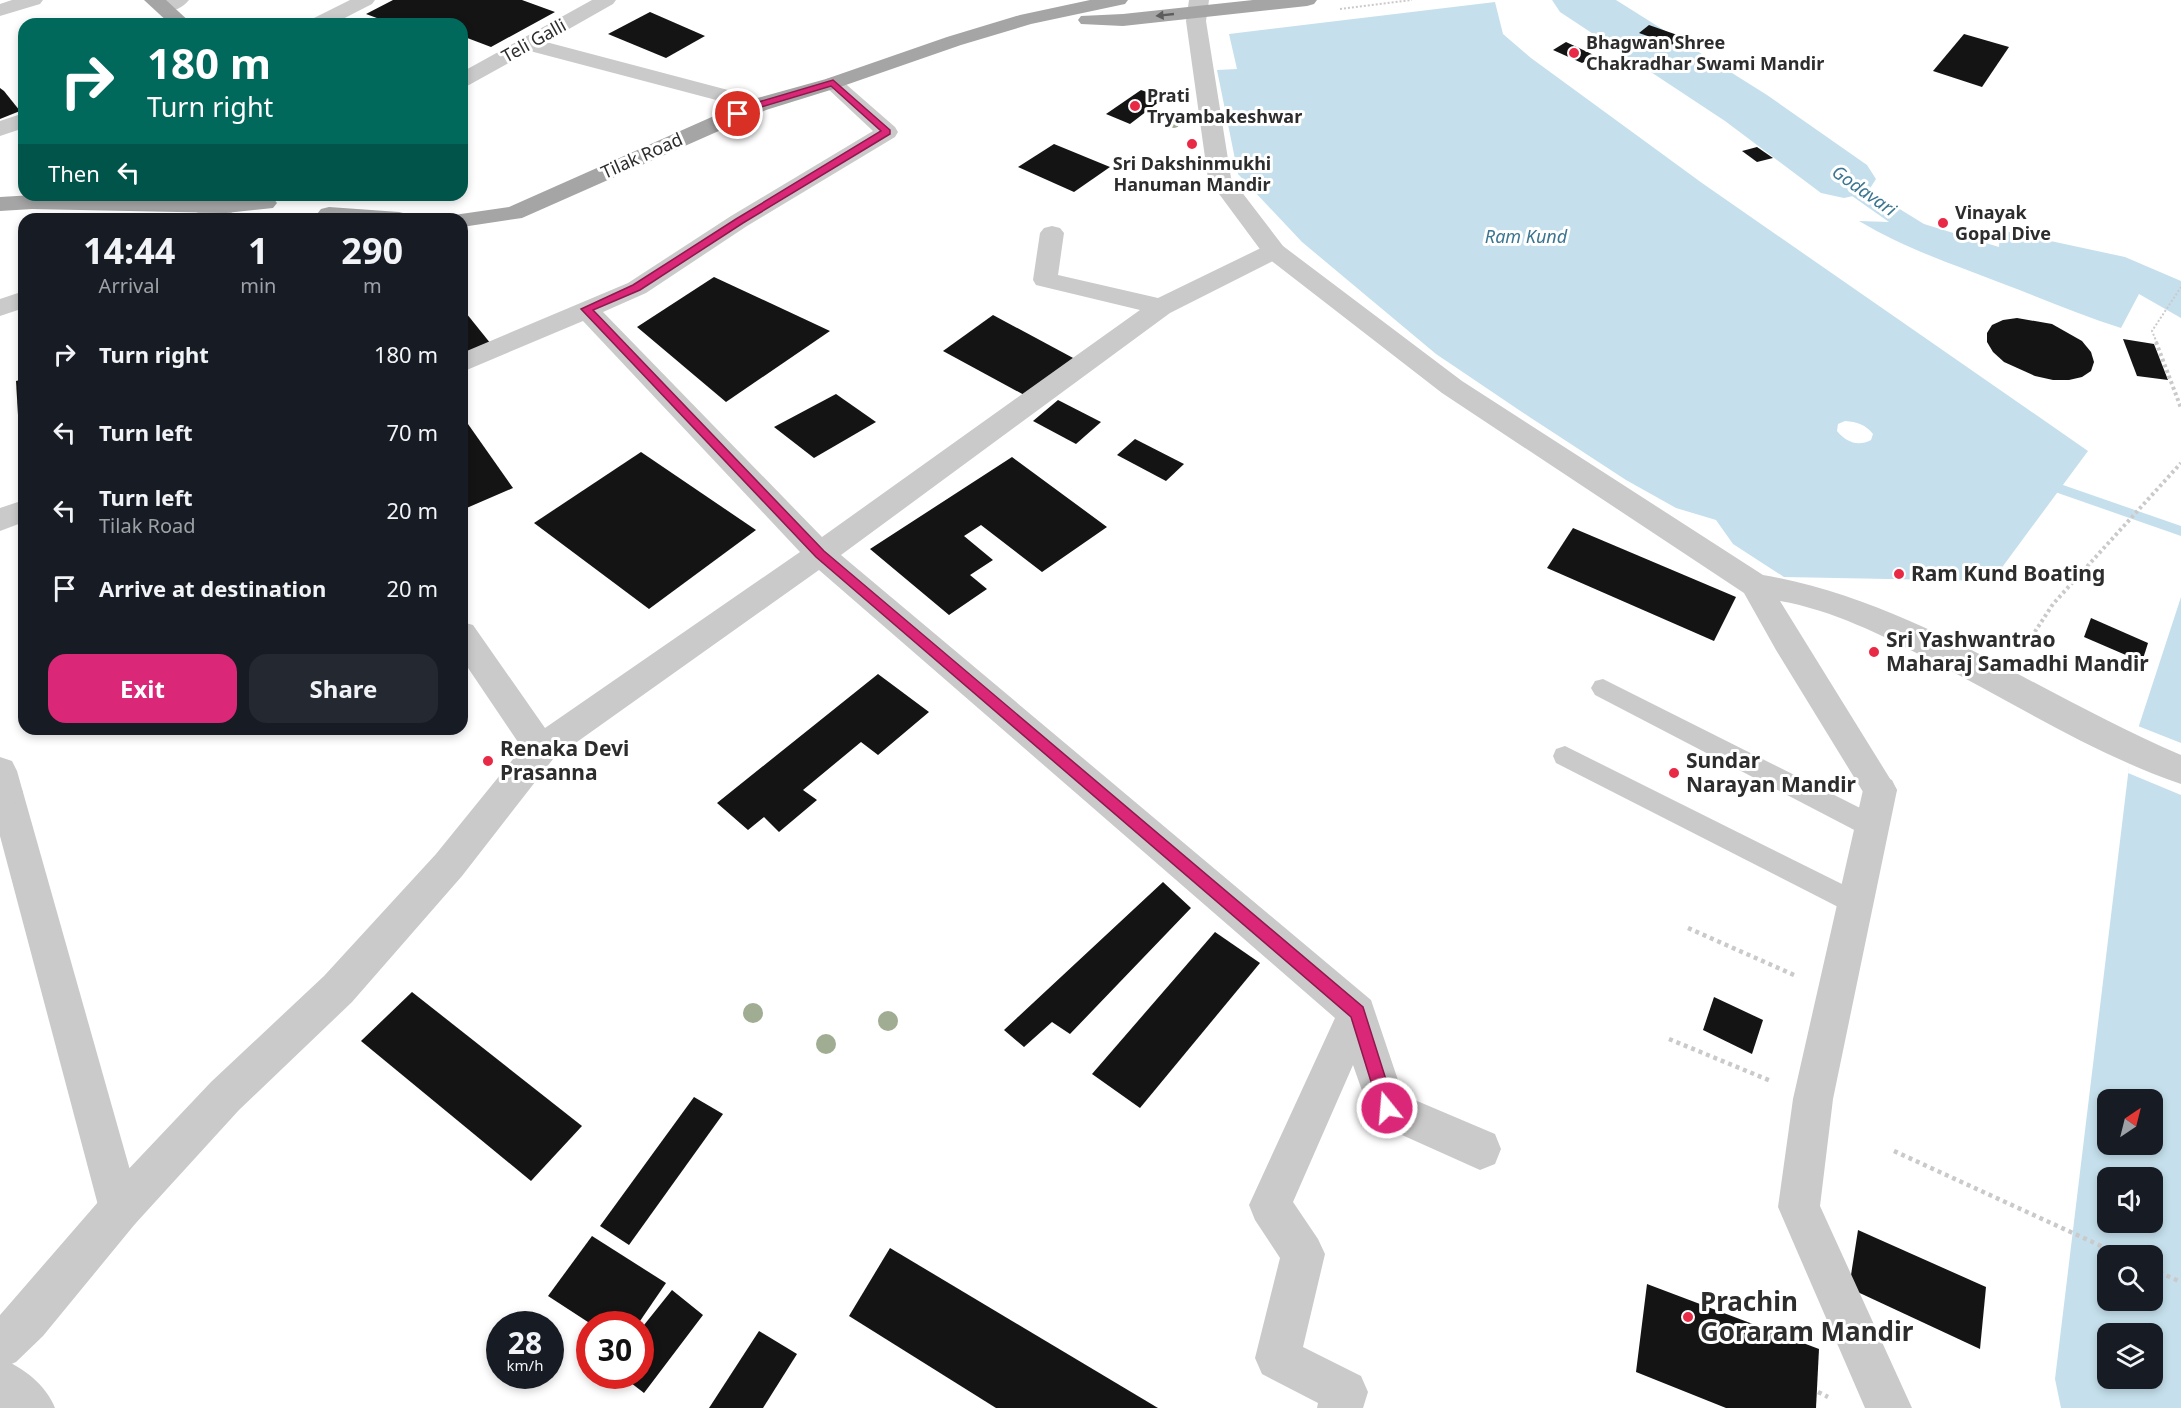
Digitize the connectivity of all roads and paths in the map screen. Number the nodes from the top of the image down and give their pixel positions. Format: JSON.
{"nodes":[{"id":1,"x":33,"y":0,"type":"edge"},
{"id":2,"x":365,"y":0,"type":"edge"},
{"id":3,"x":606,"y":0,"type":"edge"},
{"id":4,"x":1118,"y":0,"type":"edge"},
{"id":5,"x":1199,"y":0,"type":"edge"},
{"id":6,"x":1307,"y":0,"type":"edge"},
{"id":7,"x":166,"y":2,"type":"edge"},
{"id":8,"x":0,"y":10,"type":"edge"},
{"id":9,"x":178,"y":18,"type":"edge"},
{"id":10,"x":328,"y":18,"type":"edge"},
{"id":11,"x":1027,"y":19,"type":"junction"},
{"id":12,"x":528,"y":44,"type":"junction"},
{"id":13,"x":468,"y":78,"type":"edge"},
{"id":14,"x":833,"y":83,"type":"junction"},
{"id":15,"x":758,"y":105,"type":"junction"},
{"id":16,"x":18,"y":122,"type":"edge"},
{"id":17,"x":0,"y":129,"type":"edge"},
{"id":18,"x":0,"y":204,"type":"edge"},
{"id":19,"x":226,"y":206,"type":"junction"},
{"id":20,"x":269,"y":206,"type":"edge"},
{"id":21,"x":330,"y":209,"type":"edge"},
{"id":22,"x":213,"y":213,"type":"edge"},
{"id":23,"x":358,"y":213,"type":"edge"},
{"id":24,"x":468,"y":219,"type":"edge"},
{"id":25,"x":1052,"y":233,"type":"dead end"},
{"id":26,"x":1274,"y":251,"type":"junction"},
{"id":27,"x":2181,"y":287,"type":"edge"},
{"id":28,"x":18,"y":301,"type":"edge"},
{"id":29,"x":1161,"y":307,"type":"junction"},
{"id":30,"x":0,"y":308,"type":"edge"},
{"id":31,"x":586,"y":309,"type":"junction"},
{"id":32,"x":468,"y":360,"type":"edge"},
{"id":33,"x":2181,"y":408,"type":"edge"},
{"id":34,"x":2181,"y":464,"type":"edge"},
{"id":35,"x":18,"y":512,"type":"edge"},
{"id":36,"x":0,"y":520,"type":"edge"},
{"id":37,"x":820,"y":554,"type":"junction"},
{"id":38,"x":1755,"y":585,"type":"junction"},
{"id":39,"x":468,"y":643,"type":"edge"},
{"id":40,"x":2002,"y":682,"type":"junction"},
{"id":41,"x":1603,"y":688,"type":"dead end"},
{"id":42,"x":541,"y":749,"type":"junction"},
{"id":43,"x":1565,"y":756,"type":"dead end"},
{"id":44,"x":2181,"y":770,"type":"edge"},
{"id":45,"x":2,"y":786,"type":"edge"},
{"id":46,"x":1875,"y":808,"type":"junction"},
{"id":47,"x":1855,"y":903,"type":"junction"},
{"id":48,"x":1688,"y":928,"type":"dead end"},
{"id":49,"x":1836,"y":993,"type":"junction"},
{"id":50,"x":1357,"y":1013,"type":"junction"},
{"id":51,"x":1669,"y":1039,"type":"dead end"},
{"id":52,"x":1813,"y":1099,"type":"junction"},
{"id":53,"x":1480,"y":1149,"type":"dead end"},
{"id":54,"x":1894,"y":1151,"type":"dead end"},
{"id":55,"x":120,"y":1209,"type":"junction"},
{"id":56,"x":2099,"y":1245,"type":"edge"},
{"id":57,"x":2163,"y":1274,"type":"edge"},
{"id":58,"x":2181,"y":1282,"type":"edge"},
{"id":59,"x":0,"y":1346,"type":"edge"},
{"id":60,"x":0,"y":1382,"type":"edge"},
{"id":61,"x":32,"y":1408,"type":"edge"},
{"id":62,"x":1340,"y":1408,"type":"edge"},
{"id":63,"x":1889,"y":1408,"type":"edge"}],
"edges":[{"from":1,"to":8,"type":"street"},
{"from":2,"to":10,"type":"street"},
{"from":3,"to":12,"type":"street","name":"Teli Galli"},
{"from":4,"to":11,"type":"main road"},
{"from":5,"to":26,"type":"street"},
{"from":6,"to":11,"type":"main road","one_way":true},
{"from":7,"to":9,"type":"main road"},
{"from":11,"to":14,"type":"main road","name":"Tilak Road"},
{"from":12,"to":13,"type":"street","name":"Teli Galli"},
{"from":12,"to":15,"type":"street"},
{"from":14,"to":15,"type":"main road","name":"Tilak Road"},
{"from":14,"to":31,"type":"street"},
{"from":15,"to":24,"type":"main road","name":"Tilak Road"},
{"from":16,"to":17,"type":"street"},
{"from":18,"to":19,"type":"main road"},
{"from":19,"to":20,"type":"main road"},
{"from":19,"to":22,"type":"street"},
{"from":21,"to":23,"type":"main road"},
{"from":25,"to":29,"type":"street"},
{"from":26,"to":29,"type":"street"},
{"from":26,"to":38,"type":"street"},
{"from":27,"to":33,"type":"path"},
{"from":28,"to":30,"type":"street"},
{"from":29,"to":37,"type":"street"},
{"from":31,"to":32,"type":"street"},
{"from":31,"to":37,"type":"street"},
{"from":34,"to":40,"type":"path"},
{"from":35,"to":36,"type":"street"},
{"from":37,"to":42,"type":"street"},
{"from":37,"to":50,"type":"street"},
{"from":38,"to":40,"type":"street"},
{"from":38,"to":46,"type":"street"},
{"from":39,"to":42,"type":"street"},
{"from":40,"to":44,"type":"street"},
{"from":41,"to":46,"type":"lane"},
{"from":42,"to":55,"type":"street"},
{"from":43,"to":47,"type":"lane"},
{"from":45,"to":55,"type":"street"},
{"from":46,"to":47,"type":"street"},
{"from":47,"to":49,"type":"street"},
{"from":48,"to":49,"type":"path"},
{"from":49,"to":52,"type":"street"},
{"from":50,"to":53,"type":"street"},
{"from":50,"to":62,"type":"street"},
{"from":51,"to":52,"type":"path"},
{"from":52,"to":63,"type":"street"},
{"from":54,"to":56,"type":"path"},
{"from":55,"to":59,"type":"street"},
{"from":57,"to":58,"type":"path"},
{"from":60,"to":61,"type":"street"}]}
